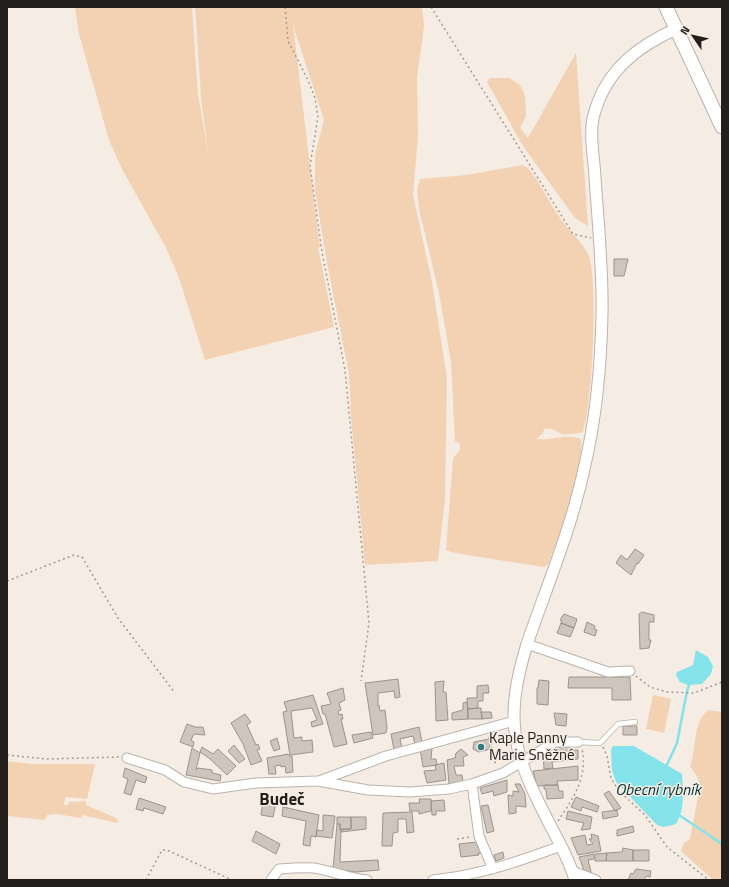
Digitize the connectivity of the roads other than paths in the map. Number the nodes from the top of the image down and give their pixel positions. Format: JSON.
{"nodes":[{"id":1,"x":666,"y":7,"type":"edge"},
{"id":2,"x":676,"y":29,"type":"junction"},
{"id":3,"x":722,"y":127,"type":"edge"},
{"id":4,"x":527,"y":644,"type":"junction"},
{"id":5,"x":630,"y":671,"type":"road end"},
{"id":6,"x":514,"y":721,"type":"junction"},
{"id":7,"x":635,"y":722,"type":"dead end"},
{"id":8,"x":578,"y":742,"type":"joint"},
{"id":9,"x":127,"y":758,"type":"road end"},
{"id":10,"x":520,"y":761,"type":"junction"},
{"id":11,"x":318,"y":781,"type":"junction"},
{"id":12,"x":472,"y":784,"type":"junction"},
{"id":13,"x":561,"y":846,"type":"junction"},
{"id":14,"x":493,"y":869,"type":"junction"},
{"id":15,"x":574,"y":876,"type":"edge"},
{"id":16,"x":271,"y":880,"type":"edge"},
{"id":17,"x":367,"y":880,"type":"edge"},
{"id":18,"x":433,"y":880,"type":"edge"},
{"id":19,"x":596,"y":880,"type":"edge"}],
"edges":[{"from":1,"to":2,"type":"main road"},
{"from":2,"to":3,"type":"main road"},
{"from":2,"to":4,"type":"street"},
{"from":4,"to":5,"type":"street"},
{"from":4,"to":6,"type":"street"},
{"from":6,"to":10,"type":"street"},
{"from":6,"to":11,"type":"street"},
{"from":7,"to":8,"type":"lane"},
{"from":8,"to":10,"type":"street"},
{"from":9,"to":11,"type":"street"},
{"from":10,"to":12,"type":"street"},
{"from":10,"to":13,"type":"street"},
{"from":11,"to":12,"type":"street"},
{"from":12,"to":14,"type":"street"},
{"from":13,"to":14,"type":"street"},
{"from":13,"to":15,"type":"street"},
{"from":14,"to":18,"type":"street"},
{"from":15,"to":19,"type":"street"},
{"from":16,"to":17,"type":"street"}]}
